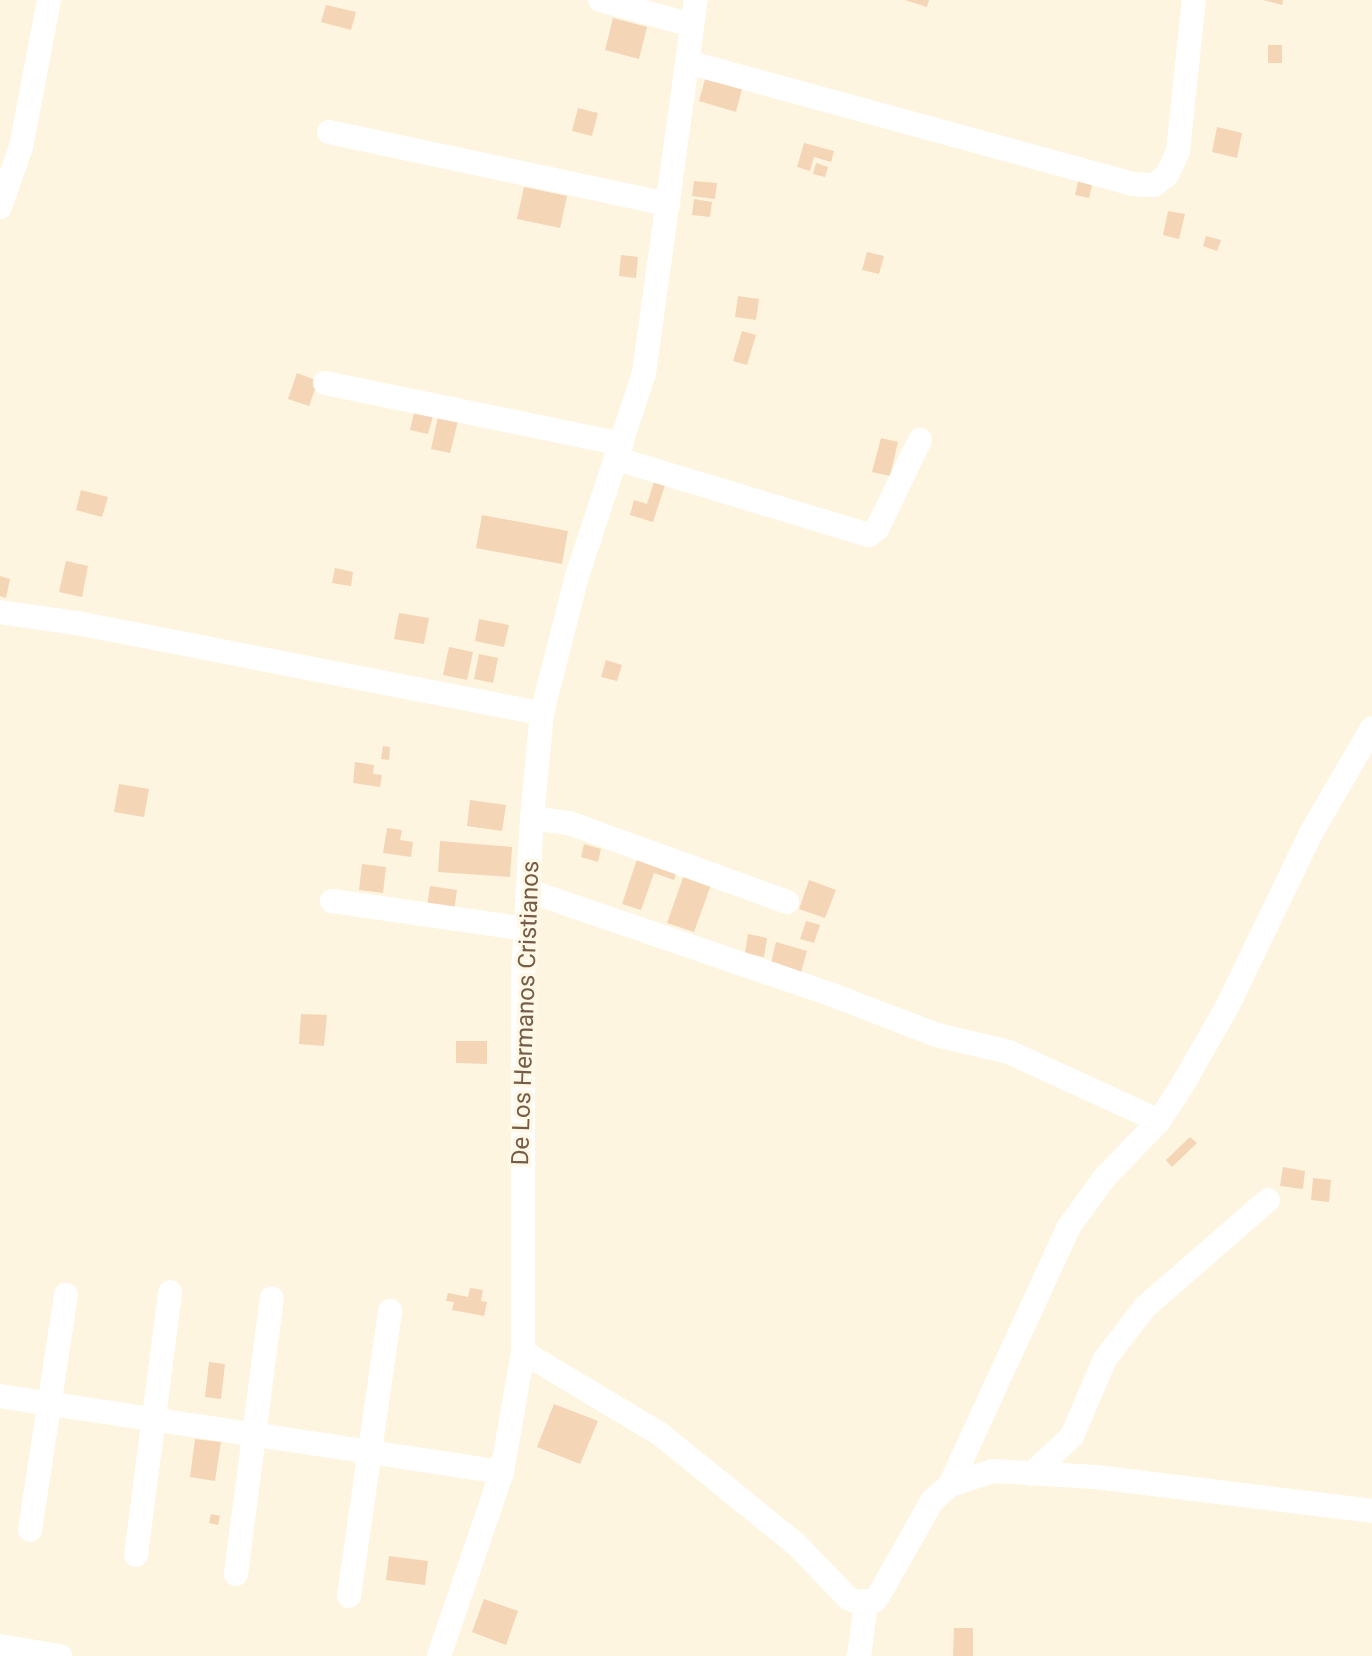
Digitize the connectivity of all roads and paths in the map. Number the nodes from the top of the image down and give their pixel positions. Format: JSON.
{"nodes":[{"id":1,"x":49,"y":0,"type":"edge"},
{"id":2,"x":600,"y":0,"type":"edge"},
{"id":3,"x":696,"y":0,"type":"edge"},
{"id":4,"x":1194,"y":0,"type":"edge"},
{"id":5,"x":692,"y":25,"type":"junction"},
{"id":6,"x":687,"y":62,"type":"junction"},
{"id":7,"x":329,"y":132,"type":"dead end"},
{"id":8,"x":668,"y":204,"type":"junction"},
{"id":9,"x":0,"y":207,"type":"edge"},
{"id":10,"x":325,"y":383,"type":"dead end"},
{"id":11,"x":920,"y":440,"type":"dead end"},
{"id":12,"x":619,"y":451,"type":"junction"},
{"id":13,"x":0,"y":612,"type":"edge"},
{"id":14,"x":542,"y":713,"type":"junction"},
{"id":15,"x":1372,"y":728,"type":"edge"},
{"id":16,"x":532,"y":818,"type":"junction"},
{"id":17,"x":529,"y":891,"type":"junction"},
{"id":18,"x":332,"y":901,"type":"dead end"},
{"id":19,"x":787,"y":902,"type":"dead end"},
{"id":20,"x":526,"y":929,"type":"junction"},
{"id":21,"x":1159,"y":1121,"type":"junction"},
{"id":22,"x":1268,"y":1200,"type":"dead end"},
{"id":23,"x":170,"y":1292,"type":"dead end"},
{"id":24,"x":66,"y":1295,"type":"dead end"},
{"id":25,"x":272,"y":1298,"type":"dead end"},
{"id":26,"x":390,"y":1311,"type":"dead end"},
{"id":27,"x":523,"y":1352,"type":"junction"},
{"id":28,"x":0,"y":1396,"type":"edge"},
{"id":29,"x":49,"y":1405,"type":"junction"},
{"id":30,"x":154,"y":1420,"type":"junction"},
{"id":31,"x":254,"y":1435,"type":"junction"},
{"id":32,"x":370,"y":1453,"type":"junction"},
{"id":33,"x":502,"y":1472,"type":"junction"},
{"id":34,"x":1032,"y":1474,"type":"junction"},
{"id":35,"x":950,"y":1485,"type":"junction"},
{"id":36,"x":1372,"y":1511,"type":"edge"},
{"id":37,"x":30,"y":1530,"type":"dead end"},
{"id":38,"x":136,"y":1555,"type":"dead end"},
{"id":39,"x":236,"y":1574,"type":"dead end"},
{"id":40,"x":349,"y":1596,"type":"dead end"},
{"id":41,"x":866,"y":1603,"type":"junction"},
{"id":42,"x":0,"y":1646,"type":"edge"},
{"id":43,"x":60,"y":1656,"type":"edge"},
{"id":44,"x":439,"y":1656,"type":"edge"},
{"id":45,"x":859,"y":1656,"type":"edge"}],
"edges":[{"from":1,"to":9,"type":"street"},
{"from":2,"to":5,"type":"street"},
{"from":3,"to":5,"type":"street","name":"De Los Hermanos Cristianos"},
{"from":4,"to":6,"type":"street"},
{"from":5,"to":6,"type":"street","name":"De Los Hermanos Cristianos"},
{"from":6,"to":8,"type":"street","name":"De Los Hermanos Cristianos"},
{"from":7,"to":8,"type":"street"},
{"from":8,"to":12,"type":"street","name":"De Los Hermanos Cristianos"},
{"from":10,"to":12,"type":"street"},
{"from":11,"to":12,"type":"street"},
{"from":12,"to":14,"type":"street","name":"De Los Hermanos Cristianos"},
{"from":13,"to":14,"type":"street"},
{"from":14,"to":16,"type":"street","name":"De Los Hermanos Cristianos"},
{"from":15,"to":21,"type":"street"},
{"from":16,"to":17,"type":"street","name":"De Los Hermanos Cristianos"},
{"from":16,"to":19,"type":"street"},
{"from":17,"to":20,"type":"street","name":"De Los Hermanos Cristianos"},
{"from":17,"to":21,"type":"street"},
{"from":18,"to":20,"type":"street"},
{"from":20,"to":27,"type":"street","name":"De Los Hermanos Cristianos"},
{"from":21,"to":35,"type":"street"},
{"from":22,"to":34,"type":"street"},
{"from":23,"to":30,"type":"street"},
{"from":24,"to":29,"type":"street"},
{"from":25,"to":31,"type":"street"},
{"from":26,"to":32,"type":"street"},
{"from":27,"to":33,"type":"street","name":"De Los Hermanos Cristianos"},
{"from":27,"to":41,"type":"street"},
{"from":28,"to":29,"type":"street"},
{"from":29,"to":30,"type":"street"},
{"from":29,"to":37,"type":"street"},
{"from":30,"to":31,"type":"street"},
{"from":30,"to":38,"type":"street"},
{"from":31,"to":32,"type":"street"},
{"from":31,"to":39,"type":"street"},
{"from":32,"to":33,"type":"street"},
{"from":32,"to":40,"type":"street"},
{"from":33,"to":44,"type":"street","name":"De Los Hermanos Cristianos"},
{"from":34,"to":35,"type":"street"},
{"from":34,"to":36,"type":"street"},
{"from":35,"to":41,"type":"street"},
{"from":41,"to":45,"type":"street"},
{"from":42,"to":43,"type":"street"}]}
